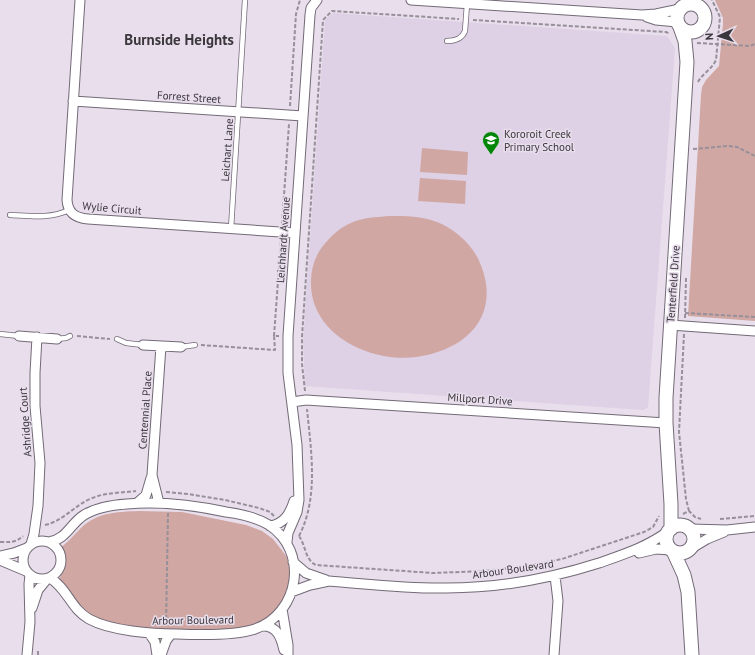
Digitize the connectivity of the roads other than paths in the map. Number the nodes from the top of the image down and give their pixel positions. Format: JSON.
{"nodes":[{"id":1,"x":80,"y":0,"type":"edge"},
{"id":2,"x":245,"y":0,"type":"edge"},
{"id":3,"x":411,"y":0,"type":"edge"},
{"id":4,"x":314,"y":1,"type":"edge"},
{"id":5,"x":467,"y":4,"type":"junction"},
{"id":6,"x":700,"y":4,"type":"edge"},
{"id":7,"x":681,"y":13,"type":"edge"},
{"id":8,"x":642,"y":15,"type":"junction"},
{"id":9,"x":702,"y":27,"type":"junction"},
{"id":10,"x":447,"y":42,"type":"dead end"},
{"id":11,"x":692,"y":87,"type":"junction"},
{"id":12,"x":73,"y":101,"type":"junction"},
{"id":13,"x":238,"y":112,"type":"junction"},
{"id":14,"x":303,"y":116,"type":"junction"},
{"id":15,"x":69,"y":210,"type":"junction"},
{"id":16,"x":10,"y":215,"type":"dead end"},
{"id":17,"x":231,"y":229,"type":"junction"},
{"id":18,"x":295,"y":233,"type":"junction"},
{"id":19,"x":670,"y":325,"type":"junction"},
{"id":20,"x":755,"y":331,"type":"edge"},
{"id":21,"x":0,"y":334,"type":"edge"},
{"id":22,"x":19,"y":336,"type":"joint"},
{"id":23,"x":70,"y":336,"type":"road end"},
{"id":24,"x":37,"y":337,"type":"junction"},
{"id":25,"x":57,"y":339,"type":"joint"},
{"id":26,"x":117,"y":339,"type":"road end"},
{"id":27,"x":143,"y":345,"type":"joint"},
{"id":28,"x":195,"y":345,"type":"road end"},
{"id":29,"x":161,"y":346,"type":"junction"},
{"id":30,"x":181,"y":347,"type":"joint"},
{"id":31,"x":292,"y":402,"type":"junction"},
{"id":32,"x":666,"y":423,"type":"junction"},
{"id":33,"x":152,"y":475,"type":"junction"},
{"id":34,"x":670,"y":481,"type":"junction"},
{"id":35,"x":298,"y":482,"type":"junction"},
{"id":36,"x":137,"y":503,"type":"junction"},
{"id":37,"x":159,"y":503,"type":"junction"},
{"id":38,"x":38,"y":506,"type":"junction"},
{"id":39,"x":270,"y":526,"type":"junction"},
{"id":40,"x":688,"y":528,"type":"junction"},
{"id":41,"x":755,"y":528,"type":"edge"},
{"id":42,"x":670,"y":530,"type":"junction"},
{"id":43,"x":727,"y":530,"type":"junction"},
{"id":44,"x":48,"y":542,"type":"junction"},
{"id":45,"x":287,"y":542,"type":"junction"},
{"id":46,"x":29,"y":546,"type":"junction"},
{"id":47,"x":690,"y":549,"type":"junction"},
{"id":48,"x":672,"y":550,"type":"junction"},
{"id":49,"x":626,"y":554,"type":"junction"},
{"id":50,"x":0,"y":556,"type":"edge"},
{"id":51,"x":0,"y":560,"type":"edge"},
{"id":52,"x":294,"y":562,"type":"junction"},
{"id":53,"x":28,"y":573,"type":"junction"},
{"id":54,"x":555,"y":576,"type":"junction"},
{"id":55,"x":49,"y":578,"type":"junction"},
{"id":56,"x":329,"y":582,"type":"junction"},
{"id":57,"x":292,"y":592,"type":"junction"},
{"id":58,"x":688,"y":592,"type":"junction"},
{"id":59,"x":282,"y":609,"type":"junction"},
{"id":60,"x":30,"y":622,"type":"junction"},
{"id":61,"x":263,"y":626,"type":"junction"},
{"id":62,"x":149,"y":633,"type":"junction"},
{"id":63,"x":169,"y":634,"type":"junction"},
{"id":64,"x":27,"y":655,"type":"edge"},
{"id":65,"x":157,"y":655,"type":"edge"},
{"id":66,"x":161,"y":655,"type":"edge"},
{"id":67,"x":286,"y":655,"type":"edge"},
{"id":68,"x":554,"y":655,"type":"edge"},
{"id":69,"x":692,"y":655,"type":"edge"}],
"edges":[{"from":1,"to":12,"type":"street","name":"Wylie Circuit"},
{"from":2,"to":13,"type":"lane","name":"Leichart Lane"},
{"from":3,"to":5,"type":"street"},
{"from":4,"to":14,"type":"street","name":"Leichhardt Avenue"},
{"from":5,"to":8,"type":"street"},
{"from":5,"to":10,"type":"lane"},
{"from":6,"to":7,"type":"street"},
{"from":6,"to":9,"type":"street"},
{"from":7,"to":8,"type":"street"},
{"from":7,"to":8,"type":"street"},
{"from":7,"to":9,"type":"street"},
{"from":7,"to":11,"type":"street","name":"Tenterfield Drive"},
{"from":9,"to":11,"type":"street","name":"Tenterfield Drive"},
{"from":11,"to":19,"type":"street","name":"Tenterfield Drive"},
{"from":12,"to":13,"type":"street","name":"Forrest Street"},
{"from":12,"to":15,"type":"street","name":"Wylie Circuit"},
{"from":13,"to":14,"type":"street","name":"Forrest Street"},
{"from":13,"to":17,"type":"lane","name":"Leichart Lane"},
{"from":14,"to":18,"type":"street","name":"Leichhardt Avenue"},
{"from":15,"to":16,"type":"lane"},
{"from":15,"to":17,"type":"street","name":"Wylie Circuit"},
{"from":17,"to":18,"type":"street","name":"Wylie Circuit"},
{"from":18,"to":31,"type":"street","name":"Leichhardt Avenue"},
{"from":19,"to":20,"type":"street"},
{"from":19,"to":32,"type":"street","name":"Tenterfield Drive"},
{"from":21,"to":22,"type":"lane"},
{"from":22,"to":24,"type":"street"},
{"from":23,"to":25,"type":"lane"},
{"from":24,"to":25,"type":"street"},
{"from":24,"to":38,"type":"street","name":"Ashridge Court"},
{"from":26,"to":27,"type":"lane"},
{"from":27,"to":29,"type":"street"},
{"from":28,"to":30,"type":"lane"},
{"from":29,"to":30,"type":"street"},
{"from":29,"to":33,"type":"street","name":"Centennial Place"},
{"from":31,"to":32,"type":"street","name":"Millport Drive"},
{"from":31,"to":35,"type":"street","name":"Leichhardt Avenue"},
{"from":32,"to":34,"type":"street","name":"Tenterfield Drive"},
{"from":33,"to":36,"type":"street"},
{"from":33,"to":37,"type":"street"},
{"from":34,"to":40,"type":"street","name":"Tenterfield Drive"},
{"from":34,"to":42,"type":"street","name":"Tenterfield Drive"},
{"from":35,"to":39,"type":"street"},
{"from":35,"to":45,"type":"street"},
{"from":36,"to":37,"type":"street","name":"Arbour Boulevard"},
{"from":36,"to":44,"type":"street","name":"Arbour Boulevard"},
{"from":37,"to":39,"type":"street","name":"Arbour Boulevard"},
{"from":38,"to":44,"type":"street"},
{"from":38,"to":46,"type":"street"},
{"from":39,"to":45,"type":"street","name":"Arbour Boulevard"},
{"from":40,"to":42,"type":"street"},
{"from":40,"to":43,"type":"street"},
{"from":40,"to":47,"type":"street"},
{"from":41,"to":43,"type":"street"},
{"from":42,"to":48,"type":"street"},
{"from":42,"to":49,"type":"street"},
{"from":43,"to":47,"type":"street"},
{"from":44,"to":46,"type":"street"},
{"from":44,"to":55,"type":"street"},
{"from":45,"to":52,"type":"street","name":"Arbour Boulevard"},
{"from":46,"to":50,"type":"street"},
{"from":46,"to":53,"type":"street"},
{"from":47,"to":48,"type":"street"},
{"from":47,"to":58,"type":"street"},
{"from":48,"to":49,"type":"street"},
{"from":48,"to":58,"type":"street"},
{"from":49,"to":54,"type":"street","name":"Arbour Boulevard"},
{"from":51,"to":53,"type":"street"},
{"from":52,"to":56,"type":"street"},
{"from":52,"to":57,"type":"street","name":"Arbour Boulevard"},
{"from":53,"to":55,"type":"street"},
{"from":53,"to":60,"type":"street"},
{"from":54,"to":56,"type":"street","name":"Arbour Boulevard"},
{"from":54,"to":68,"type":"street"},
{"from":55,"to":60,"type":"street"},
{"from":55,"to":62,"type":"street","name":"Arbour Boulevard"},
{"from":56,"to":57,"type":"street"},
{"from":57,"to":59,"type":"street","name":"Arbour Boulevard"},
{"from":58,"to":69,"type":"street"},
{"from":59,"to":61,"type":"street","name":"Arbour Boulevard"},
{"from":59,"to":67,"type":"street"},
{"from":60,"to":64,"type":"street"},
{"from":61,"to":63,"type":"street","name":"Arbour Boulevard"},
{"from":61,"to":67,"type":"street"},
{"from":62,"to":63,"type":"street","name":"Arbour Boulevard"},
{"from":62,"to":65,"type":"street"},
{"from":63,"to":66,"type":"street"}]}
